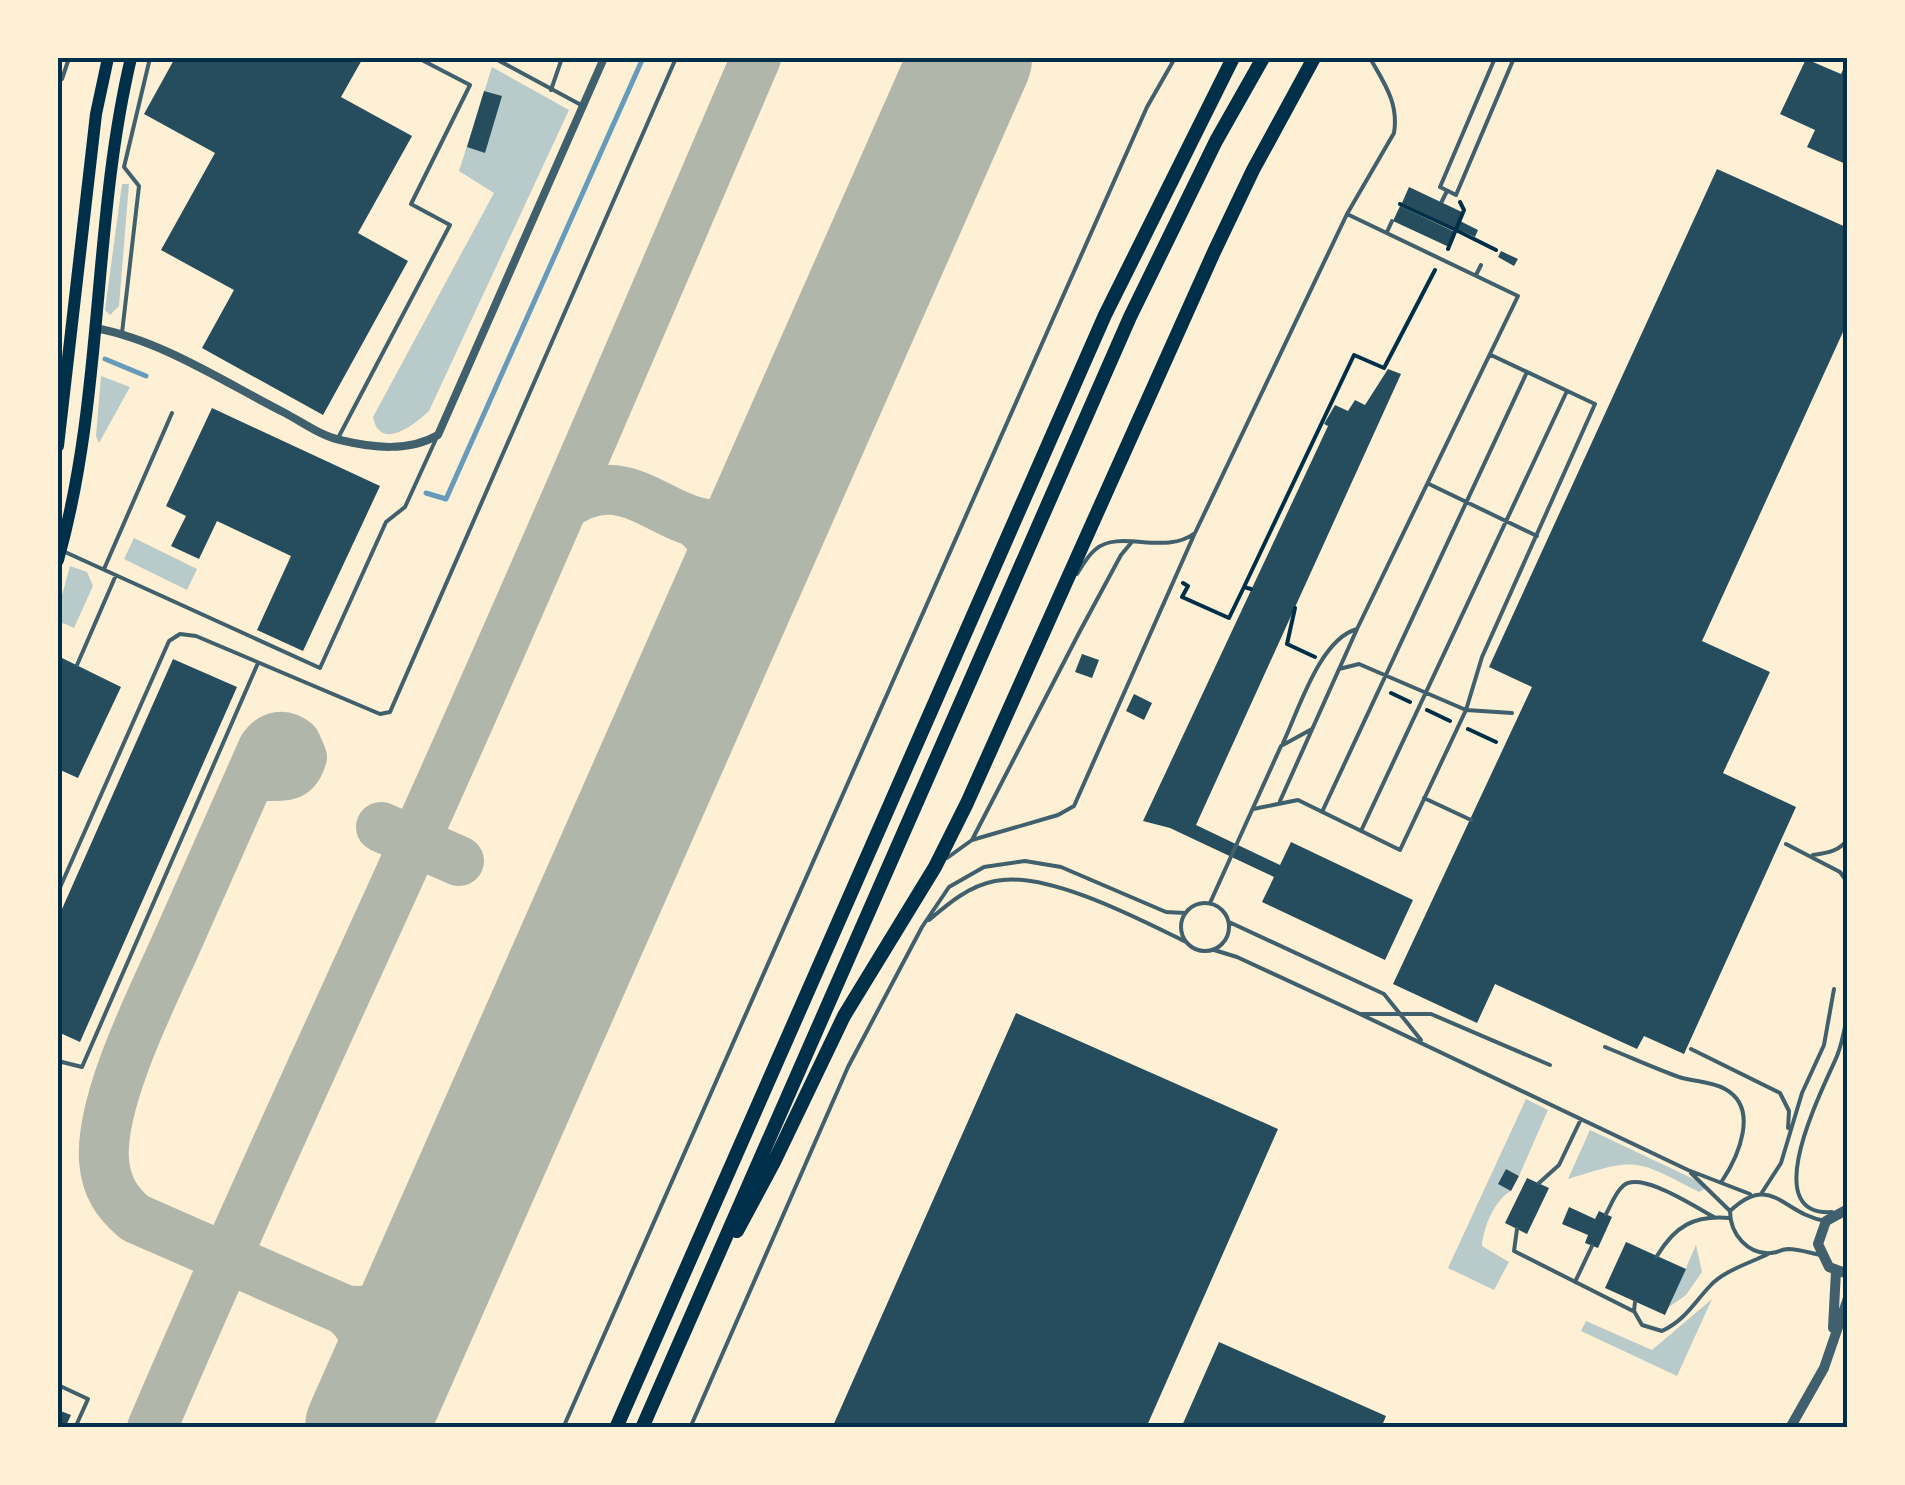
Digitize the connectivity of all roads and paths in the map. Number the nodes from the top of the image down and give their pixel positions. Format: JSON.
{"nodes":[{"id":1,"x":69,"y":58,"type":"edge"},
{"id":2,"x":108,"y":58,"type":"edge"},
{"id":3,"x":131,"y":58,"type":"edge"},
{"id":4,"x":150,"y":58,"type":"edge"},
{"id":5,"x":418,"y":58,"type":"edge"},
{"id":6,"x":494,"y":58,"type":"edge"},
{"id":7,"x":562,"y":58,"type":"edge"},
{"id":8,"x":604,"y":58,"type":"edge"},
{"id":9,"x":676,"y":58,"type":"edge"},
{"id":10,"x":1175,"y":58,"type":"edge"},
{"id":11,"x":1233,"y":58,"type":"edge"},
{"id":12,"x":1263,"y":58,"type":"edge"},
{"id":13,"x":1314,"y":58,"type":"edge"},
{"id":14,"x":1370,"y":58,"type":"edge"},
{"id":15,"x":1495,"y":58,"type":"edge"},
{"id":16,"x":1514,"y":58,"type":"edge"},
{"id":17,"x":62,"y":79,"type":"joint"},
{"id":18,"x":551,"y":90,"type":"junction"},
{"id":19,"x":583,"y":106,"type":"junction"},
{"id":20,"x":58,"y":110,"type":"edge"},
{"id":21,"x":1447,"y":190,"type":"junction"},
{"id":22,"x":1456,"y":195,"type":"junction"},
{"id":23,"x":1442,"y":201,"type":"dead end"},
{"id":24,"x":1400,"y":204,"type":"dead end"},
{"id":25,"x":1347,"y":214,"type":"junction"},
{"id":26,"x":1392,"y":221,"type":"dead end"},
{"id":27,"x":1456,"y":230,"type":"junction"},
{"id":28,"x":1386,"y":232,"type":"junction"},
{"id":29,"x":1496,"y":250,"type":"dead end"},
{"id":30,"x":1442,"y":258,"type":"junction"},
{"id":31,"x":1481,"y":265,"type":"dead end"},
{"id":32,"x":1476,"y":275,"type":"junction"},
{"id":33,"x":94,"y":328,"type":"junction"},
{"id":34,"x":122,"y":333,"type":"junction"},
{"id":35,"x":1491,"y":355,"type":"junction"},
{"id":36,"x":1528,"y":372,"type":"junction"},
{"id":37,"x":1568,"y":390,"type":"junction"},
{"id":38,"x":172,"y":412,"type":"dead end"},
{"id":39,"x":438,"y":435,"type":"junction"},
{"id":40,"x":337,"y":440,"type":"junction"},
{"id":41,"x":58,"y":446,"type":"edge"},
{"id":42,"x":1428,"y":484,"type":"junction"},
{"id":43,"x":1467,"y":502,"type":"junction"},
{"id":44,"x":1507,"y":522,"type":"junction"},
{"id":45,"x":1196,"y":532,"type":"junction"},
{"id":46,"x":1537,"y":536,"type":"junction"},
{"id":47,"x":1131,"y":543,"type":"junction"},
{"id":48,"x":59,"y":555,"type":"edge"},
{"id":49,"x":104,"y":569,"type":"junction"},
{"id":50,"x":116,"y":575,"type":"junction"},
{"id":51,"x":1174,"y":579,"type":"junction"},
{"id":52,"x":1244,"y":587,"type":"junction"},
{"id":53,"x":1251,"y":590,"type":"dead end"},
{"id":54,"x":1059,"y":598,"type":"junction"},
{"id":55,"x":1294,"y":608,"type":"dead end"},
{"id":56,"x":1358,"y":629,"type":"junction"},
{"id":57,"x":1322,"y":660,"type":"junction"},
{"id":58,"x":258,"y":662,"type":"junction"},
{"id":59,"x":76,"y":666,"type":"dead end"},
{"id":60,"x":1339,"y":669,"type":"junction"},
{"id":61,"x":1387,"y":674,"type":"junction"},
{"id":62,"x":1380,"y":688,"type":"junction"},
{"id":63,"x":1427,"y":692,"type":"junction"},
{"id":64,"x":1420,"y":706,"type":"junction"},
{"id":65,"x":1466,"y":710,"type":"junction"},
{"id":66,"x":1512,"y":713,"type":"dead end"},
{"id":67,"x":1459,"y":725,"type":"junction"},
{"id":68,"x":1312,"y":728,"type":"junction"},
{"id":69,"x":1496,"y":742,"type":"dead end"},
{"id":70,"x":1282,"y":746,"type":"junction"},
{"id":71,"x":1424,"y":798,"type":"junction"},
{"id":72,"x":1280,"y":801,"type":"junction"},
{"id":73,"x":1254,"y":809,"type":"junction"},
{"id":74,"x":1322,"y":812,"type":"junction"},
{"id":75,"x":1471,"y":820,"type":"dead end"},
{"id":76,"x":1361,"y":831,"type":"junction"},
{"id":77,"x":1848,"y":838,"type":"edge"},
{"id":78,"x":972,"y":840,"type":"junction"},
{"id":79,"x":1786,"y":844,"type":"dead end"},
{"id":80,"x":1811,"y":855,"type":"junction"},
{"id":81,"x":935,"y":866,"type":"junction"},
{"id":82,"x":1848,"y":884,"type":"edge"},
{"id":83,"x":58,"y":892,"type":"edge"},
{"id":84,"x":1210,"y":903,"type":"junction"},
{"id":85,"x":1185,"y":913,"type":"junction"},
{"id":86,"x":1229,"y":922,"type":"junction"},
{"id":87,"x":922,"y":927,"type":"junction"},
{"id":88,"x":1186,"y":942,"type":"junction"},
{"id":89,"x":1214,"y":950,"type":"junction"},
{"id":90,"x":1834,"y":989,"type":"dead end"},
{"id":91,"x":1848,"y":1010,"type":"edge"},
{"id":92,"x":1360,"y":1014,"type":"junction"},
{"id":93,"x":1400,"y":1015,"type":"junction"},
{"id":94,"x":1423,"y":1044,"type":"junction"},
{"id":95,"x":1605,"y":1047,"type":"dead end"},
{"id":96,"x":1691,"y":1048,"type":"dead end"},
{"id":97,"x":58,"y":1061,"type":"edge"},
{"id":98,"x":1550,"y":1065,"type":"dead end"},
{"id":99,"x":1582,"y":1120,"type":"junction"},
{"id":100,"x":1787,"y":1137,"type":"junction"},
{"id":101,"x":1688,"y":1170,"type":"junction"},
{"id":102,"x":1722,"y":1181,"type":"junction"},
{"id":103,"x":1539,"y":1183,"type":"dead end"},
{"id":104,"x":1750,"y":1194,"type":"junction"},
{"id":105,"x":1761,"y":1194,"type":"junction"},
{"id":106,"x":1844,"y":1209,"type":"edge"},
{"id":107,"x":1606,"y":1214,"type":"dead end"},
{"id":108,"x":1729,"y":1215,"type":"junction"},
{"id":109,"x":1714,"y":1217,"type":"junction"},
{"id":110,"x":1826,"y":1220,"type":"junction"},
{"id":111,"x":1517,"y":1228,"type":"dead end"},
{"id":112,"x":1592,"y":1246,"type":"dead end"},
{"id":113,"x":1770,"y":1253,"type":"junction"},
{"id":114,"x":1821,"y":1255,"type":"junction"},
{"id":115,"x":1656,"y":1256,"type":"dead end"},
{"id":116,"x":1842,"y":1273,"type":"edge"},
{"id":117,"x":1576,"y":1282,"type":"junction"},
{"id":118,"x":1848,"y":1298,"type":"edge"},
{"id":119,"x":1636,"y":1302,"type":"dead end"},
{"id":120,"x":1634,"y":1312,"type":"junction"},
{"id":121,"x":691,"y":1315,"type":"junction"},
{"id":122,"x":1824,"y":1368,"type":"junction"},
{"id":123,"x":58,"y":1385,"type":"edge"},
{"id":124,"x":76,"y":1428,"type":"edge"},
{"id":125,"x":563,"y":1428,"type":"edge"},
{"id":126,"x":616,"y":1428,"type":"edge"},
{"id":127,"x":642,"y":1428,"type":"edge"},
{"id":128,"x":690,"y":1428,"type":"edge"},
{"id":129,"x":1790,"y":1428,"type":"edge"}],
"edges":[{"from":1,"to":17,"type":"lane"},
{"from":2,"to":41,"type":"main road"},
{"from":3,"to":33,"type":"main road"},
{"from":4,"to":34,"type":"lane"},
{"from":5,"to":40,"type":"lane"},
{"from":6,"to":18,"type":"lane"},
{"from":7,"to":18,"type":"lane"},
{"from":8,"to":19,"type":"street"},
{"from":9,"to":58,"type":"lane"},
{"from":10,"to":125,"type":"lane"},
{"from":11,"to":126,"type":"highway"},
{"from":12,"to":121,"type":"highway"},
{"from":13,"to":54,"type":"highway"},
{"from":14,"to":25,"type":"lane"},
{"from":15,"to":21,"type":"lane"},
{"from":16,"to":22,"type":"lane"},
{"from":17,"to":20,"type":"path"},
{"from":18,"to":19,"type":"lane"},
{"from":19,"to":39,"type":"street"},
{"from":21,"to":22,"type":"lane"},
{"from":21,"to":23,"type":"lane"},
{"from":22,"to":27,"type":"path"},
{"from":24,"to":27,"type":"path"},
{"from":25,"to":28,"type":"lane"},
{"from":25,"to":45,"type":"lane"},
{"from":26,"to":28,"type":"lane"},
{"from":27,"to":29,"type":"path"},
{"from":27,"to":30,"type":"path"},
{"from":28,"to":30,"type":"lane"},
{"from":30,"to":32,"type":"lane"},
{"from":30,"to":52,"type":"path"},
{"from":31,"to":32,"type":"lane"},
{"from":32,"to":35,"type":"lane"},
{"from":33,"to":34,"type":"street"},
{"from":33,"to":48,"type":"main road"},
{"from":34,"to":40,"type":"street"},
{"from":35,"to":36,"type":"lane"},
{"from":35,"to":42,"type":"lane"},
{"from":36,"to":37,"type":"lane"},
{"from":36,"to":43,"type":"lane"},
{"from":37,"to":44,"type":"lane"},
{"from":37,"to":46,"type":"lane"},
{"from":38,"to":49,"type":"lane"},
{"from":39,"to":40,"type":"street"},
{"from":39,"to":50,"type":"lane"},
{"from":42,"to":43,"type":"lane"},
{"from":42,"to":56,"type":"lane"},
{"from":43,"to":44,"type":"lane"},
{"from":43,"to":61,"type":"lane"},
{"from":44,"to":46,"type":"lane"},
{"from":44,"to":63,"type":"lane"},
{"from":45,"to":47,"type":"lane"},
{"from":45,"to":51,"type":"lane"},
{"from":46,"to":65,"type":"lane"},
{"from":47,"to":54,"type":"lane"},
{"from":47,"to":78,"type":"lane"},
{"from":48,"to":49,"type":"lane"},
{"from":49,"to":50,"type":"lane"},
{"from":50,"to":59,"type":"lane"},
{"from":51,"to":52,"type":"path"},
{"from":51,"to":78,"type":"lane"},
{"from":52,"to":53,"type":"path"},
{"from":54,"to":81,"type":"highway"},
{"from":55,"to":57,"type":"path"},
{"from":56,"to":57,"type":"lane"},
{"from":56,"to":60,"type":"lane"},
{"from":57,"to":70,"type":"lane"},
{"from":58,"to":83,"type":"lane"},
{"from":58,"to":97,"type":"lane"},
{"from":60,"to":61,"type":"lane"},
{"from":60,"to":68,"type":"lane"},
{"from":61,"to":62,"type":"lane"},
{"from":61,"to":63,"type":"lane"},
{"from":62,"to":64,"type":"path"},
{"from":62,"to":74,"type":"lane"},
{"from":63,"to":64,"type":"lane"},
{"from":63,"to":65,"type":"lane"},
{"from":64,"to":67,"type":"path"},
{"from":64,"to":76,"type":"lane"},
{"from":65,"to":66,"type":"lane"},
{"from":65,"to":67,"type":"lane"},
{"from":67,"to":69,"type":"path"},
{"from":67,"to":71,"type":"lane"},
{"from":68,"to":70,"type":"lane"},
{"from":68,"to":72,"type":"lane"},
{"from":70,"to":73,"type":"lane"},
{"from":71,"to":75,"type":"lane"},
{"from":71,"to":76,"type":"lane"},
{"from":72,"to":73,"type":"lane"},
{"from":72,"to":74,"type":"lane"},
{"from":73,"to":84,"type":"lane"},
{"from":74,"to":76,"type":"lane"},
{"from":77,"to":80,"type":"lane"},
{"from":78,"to":81,"type":"lane"},
{"from":79,"to":80,"type":"lane"},
{"from":80,"to":82,"type":"lane"},
{"from":81,"to":121,"type":"highway"},
{"from":84,"to":85,"type":"lane"},
{"from":84,"to":86,"type":"lane"},
{"from":85,"to":87,"type":"lane"},
{"from":85,"to":88,"type":"lane"},
{"from":86,"to":89,"type":"lane"},
{"from":86,"to":93,"type":"lane"},
{"from":87,"to":88,"type":"lane"},
{"from":87,"to":128,"type":"lane"},
{"from":88,"to":89,"type":"lane"},
{"from":89,"to":92,"type":"lane"},
{"from":90,"to":100,"type":"lane"},
{"from":91,"to":106,"type":"lane"},
{"from":92,"to":93,"type":"lane"},
{"from":92,"to":94,"type":"lane"},
{"from":93,"to":94,"type":"lane"},
{"from":93,"to":98,"type":"lane"},
{"from":94,"to":99,"type":"lane"},
{"from":95,"to":102,"type":"lane"},
{"from":96,"to":100,"type":"lane"},
{"from":99,"to":101,"type":"lane"},
{"from":99,"to":103,"type":"lane"},
{"from":100,"to":105,"type":"lane"},
{"from":101,"to":102,"type":"lane"},
{"from":101,"to":108,"type":"lane"},
{"from":102,"to":104,"type":"lane"},
{"from":104,"to":105,"type":"lane"},
{"from":104,"to":108,"type":"lane"},
{"from":105,"to":110,"type":"lane"},
{"from":106,"to":110,"type":"street"},
{"from":107,"to":109,"type":"lane"},
{"from":108,"to":109,"type":"lane"},
{"from":108,"to":113,"type":"lane"},
{"from":109,"to":115,"type":"lane"},
{"from":110,"to":114,"type":"street"},
{"from":111,"to":117,"type":"lane"},
{"from":112,"to":117,"type":"lane"},
{"from":113,"to":114,"type":"lane"},
{"from":113,"to":120,"type":"lane"},
{"from":114,"to":116,"type":"street"},
{"from":116,"to":122,"type":"street"},
{"from":117,"to":120,"type":"lane"},
{"from":118,"to":122,"type":"street"},
{"from":119,"to":120,"type":"lane"},
{"from":121,"to":127,"type":"highway"},
{"from":122,"to":129,"type":"street"},
{"from":123,"to":124,"type":"lane"}]}
